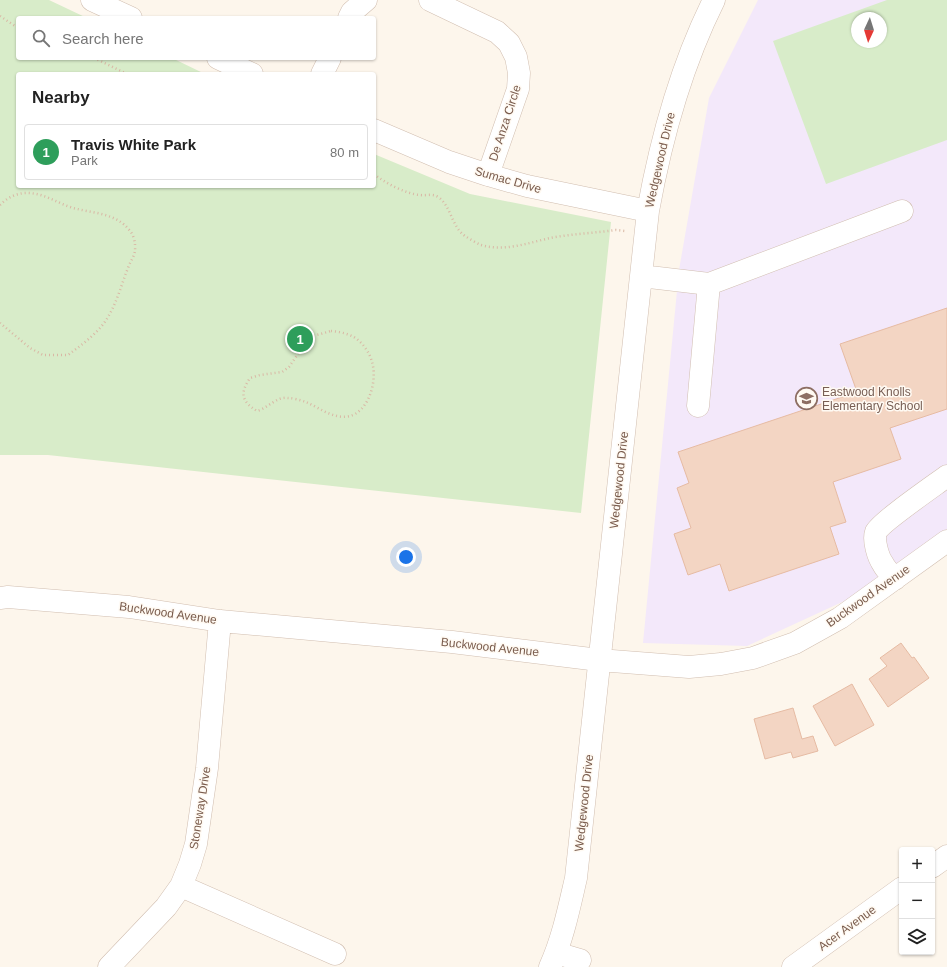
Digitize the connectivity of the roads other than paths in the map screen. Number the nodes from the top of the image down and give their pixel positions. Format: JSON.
{"nodes":[{"id":1,"x":92,"y":0,"type":"edge"},
{"id":2,"x":366,"y":0,"type":"edge"},
{"id":3,"x":430,"y":0,"type":"edge"},
{"id":4,"x":714,"y":0,"type":"edge"},
{"id":5,"x":127,"y":16,"type":"edge"},
{"id":6,"x":350,"y":16,"type":"edge"},
{"id":7,"x":222,"y":60,"type":"edge"},
{"id":8,"x":329,"y":60,"type":"edge"},
{"id":9,"x":248,"y":72,"type":"edge"},
{"id":10,"x":323,"y":72,"type":"edge"},
{"id":11,"x":376,"y":131,"type":"edge"},
{"id":12,"x":488,"y":175,"type":"junction"},
{"id":13,"x":648,"y":211,"type":"junction"},
{"id":14,"x":902,"y":211,"type":"dead end"},
{"id":15,"x":641,"y":276,"type":"junction"},
{"id":16,"x":709,"y":284,"type":"junction"},
{"id":17,"x":698,"y":406,"type":"dead end"},
{"id":18,"x":947,"y":476,"type":"edge"},
{"id":19,"x":947,"y":541,"type":"edge"},
{"id":20,"x":895,"y":579,"type":"junction"},
{"id":21,"x":0,"y":598,"type":"edge"},
{"id":22,"x":220,"y":621,"type":"junction"},
{"id":23,"x":599,"y":660,"type":"junction"},
{"id":24,"x":947,"y":856,"type":"edge"},
{"id":25,"x":935,"y":864,"type":"edge"},
{"id":26,"x":181,"y":886,"type":"junction"},
{"id":27,"x":899,"y":890,"type":"edge"},
{"id":28,"x":335,"y":954,"type":"dead end"},
{"id":29,"x":553,"y":960,"type":"edge"},
{"id":30,"x":580,"y":960,"type":"dead end"},
{"id":31,"x":109,"y":967,"type":"edge"},
{"id":32,"x":793,"y":967,"type":"edge"}],
"edges":[{"from":1,"to":5,"type":"street"},
{"from":2,"to":6,"type":"street"},
{"from":3,"to":12,"type":"street","name":"De Anza Circle"},
{"from":4,"to":13,"type":"street","name":"Wedgewood Drive"},
{"from":7,"to":9,"type":"street"},
{"from":8,"to":10,"type":"street"},
{"from":11,"to":12,"type":"street","name":"Sumac Drive"},
{"from":12,"to":13,"type":"street","name":"Sumac Drive"},
{"from":13,"to":15,"type":"street","name":"Wedgewood Drive"},
{"from":14,"to":16,"type":"street"},
{"from":15,"to":16,"type":"street"},
{"from":15,"to":23,"type":"street","name":"Wedgewood Drive"},
{"from":16,"to":17,"type":"street"},
{"from":18,"to":20,"type":"street"},
{"from":19,"to":20,"type":"street","name":"Buckwood Avenue"},
{"from":20,"to":23,"type":"street","name":"Buckwood Avenue"},
{"from":21,"to":22,"type":"street","name":"Buckwood Avenue"},
{"from":22,"to":23,"type":"street","name":"Buckwood Avenue"},
{"from":22,"to":26,"type":"street","name":"Stoneway Drive"},
{"from":23,"to":29,"type":"street","name":"Wedgewood Drive"},
{"from":24,"to":25,"type":"street"},
{"from":26,"to":28,"type":"street"},
{"from":26,"to":31,"type":"street","name":"Stoneway Drive"},
{"from":27,"to":32,"type":"street","name":"Acer Avenue"},
{"from":29,"to":30,"type":"street"}]}
